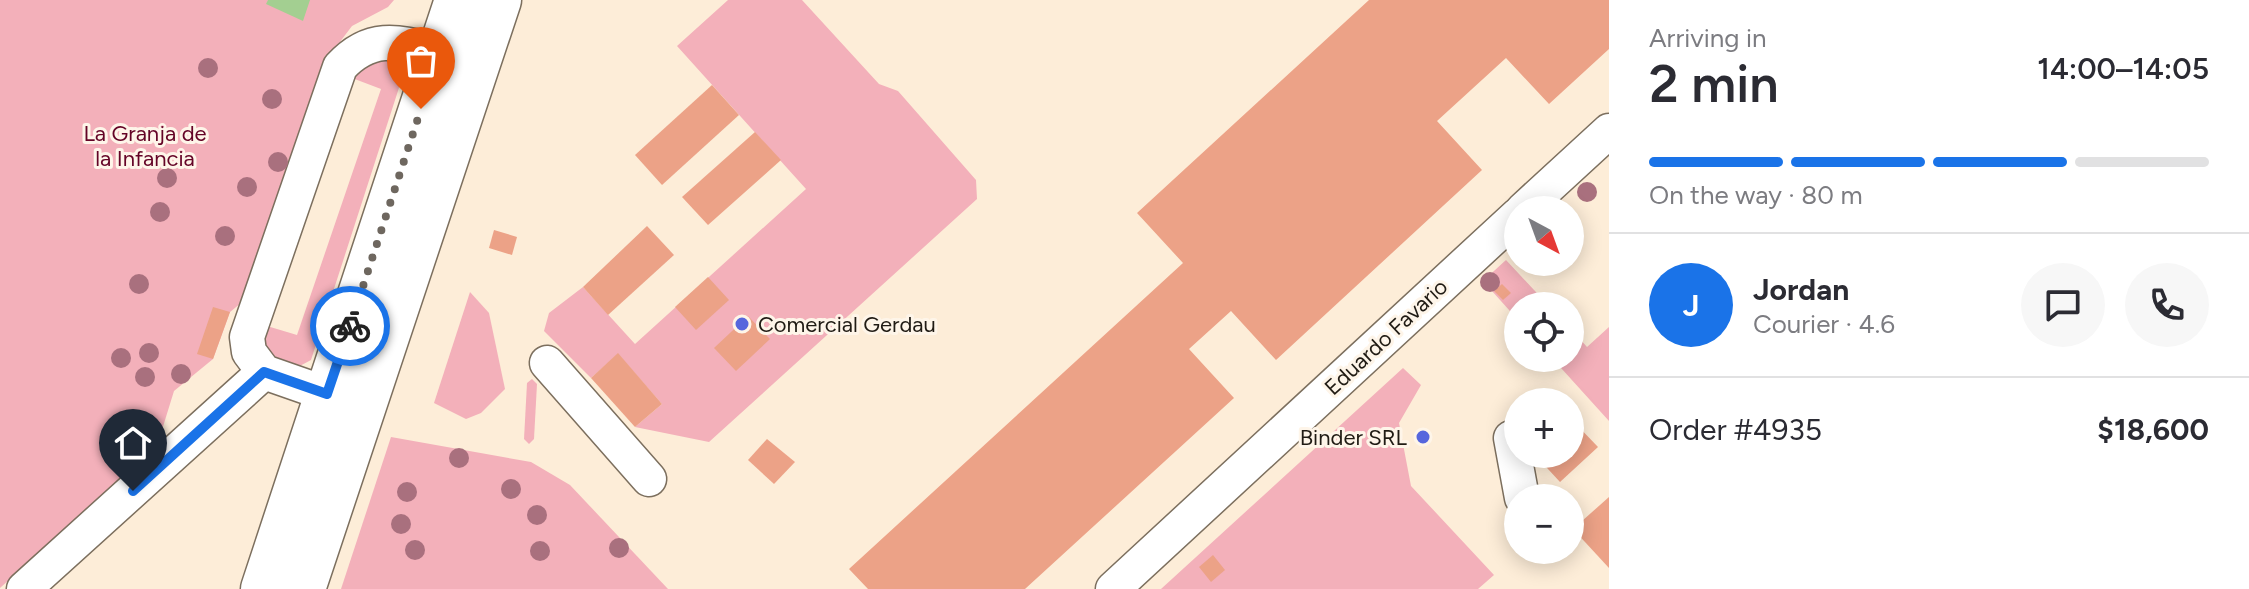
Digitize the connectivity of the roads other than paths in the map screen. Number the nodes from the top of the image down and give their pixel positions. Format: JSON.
{"nodes":[{"id":1,"x":481,"y":5,"type":"edge"},
{"id":2,"x":440,"y":52,"type":"junction"},
{"id":3,"x":1609,"y":131,"type":"edge"},
{"id":4,"x":1538,"y":196,"type":"edge"},
{"id":5,"x":1504,"y":228,"type":"edge"},
{"id":6,"x":547,"y":363,"type":"dead end"},
{"id":7,"x":264,"y":372,"type":"junction"},
{"id":8,"x":327,"y":394,"type":"junction"},
{"id":9,"x":649,"y":479,"type":"dead end"},
{"id":10,"x":24,"y":589,"type":"edge"},
{"id":11,"x":263,"y":589,"type":"edge"},
{"id":12,"x":303,"y":589,"type":"edge"},
{"id":13,"x":1113,"y":589,"type":"edge"}],
"edges":[{"from":1,"to":2,"type":"main road"},
{"from":1,"to":12,"type":"main road"},
{"from":2,"to":7,"type":"lane"},
{"from":2,"to":8,"type":"main road"},
{"from":3,"to":4,"type":"lane"},
{"from":5,"to":13,"type":"lane","name":"Eduardo Favario"},
{"from":6,"to":9,"type":"lane"},
{"from":7,"to":8,"type":"lane"},
{"from":7,"to":10,"type":"lane"},
{"from":8,"to":11,"type":"main road"}]}
